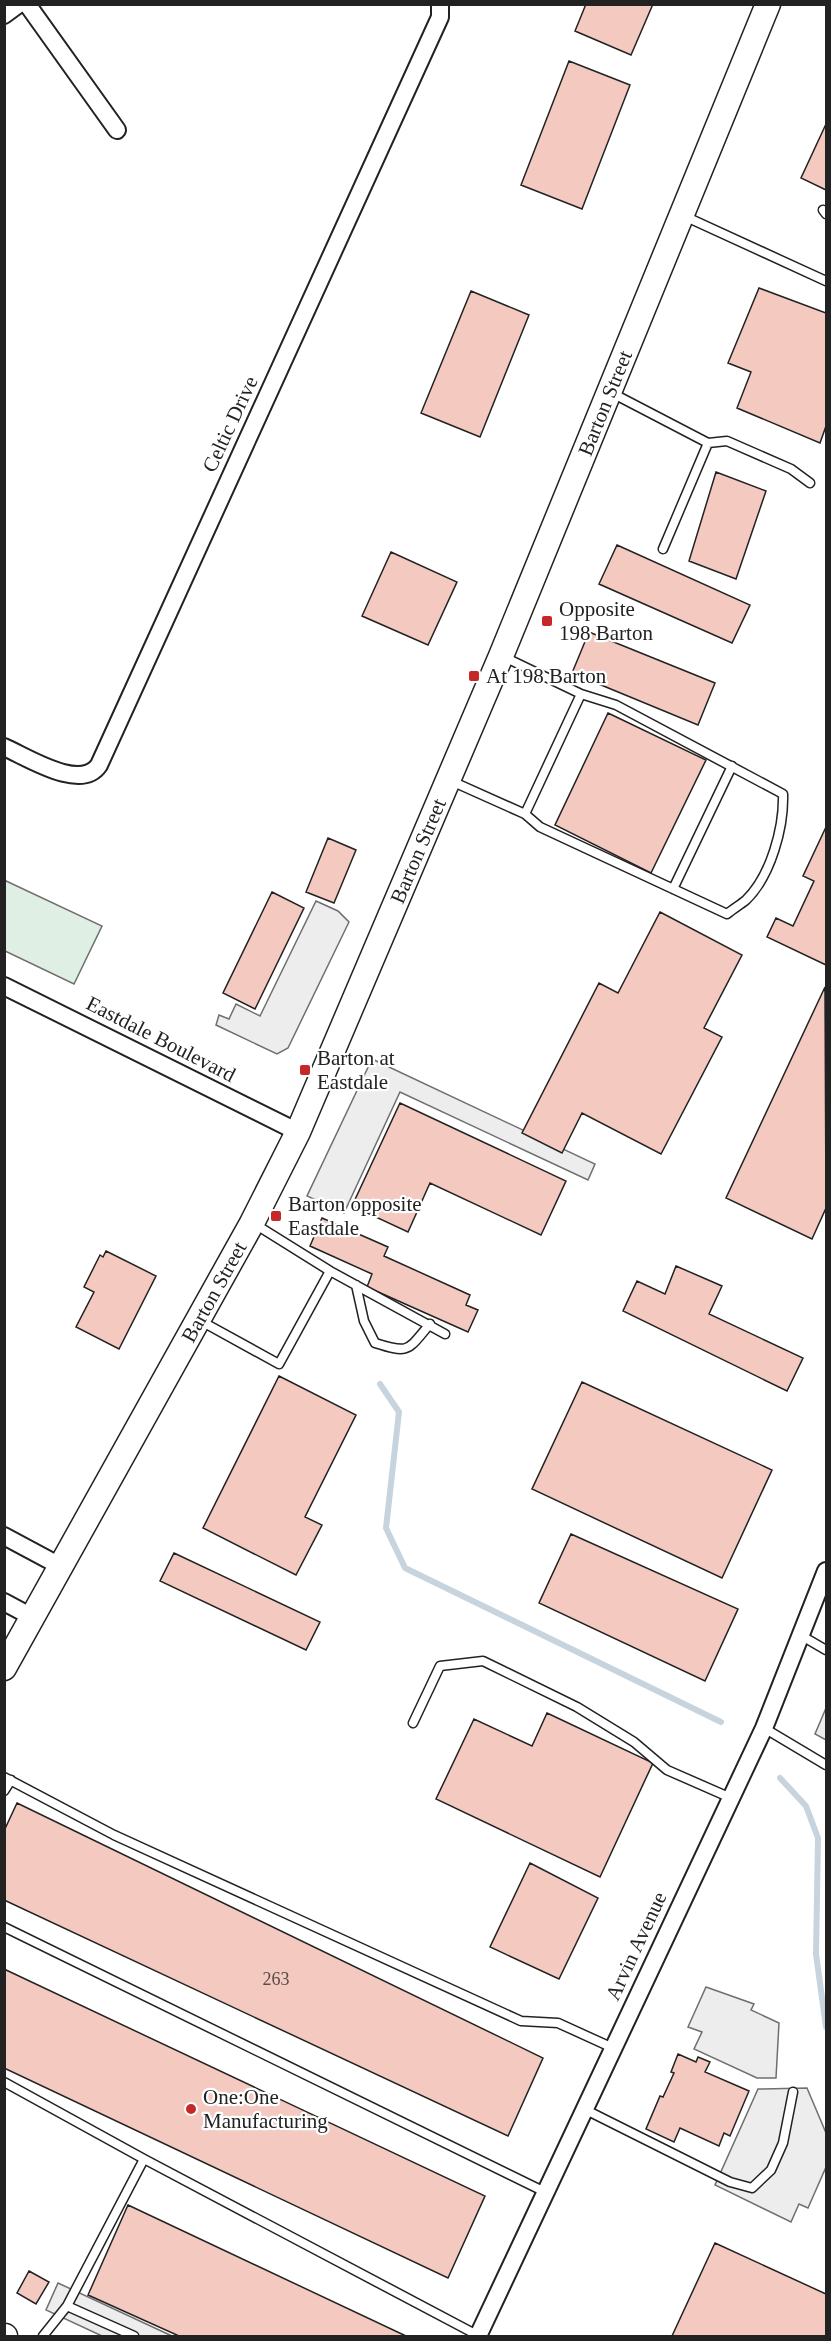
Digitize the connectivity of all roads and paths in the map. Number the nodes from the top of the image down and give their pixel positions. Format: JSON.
{"nodes":[{"id":1,"x":19,"y":4,"type":"edge"},
{"id":2,"x":27,"y":4,"type":"edge"},
{"id":3,"x":440,"y":4,"type":"edge"},
{"id":4,"x":768,"y":4,"type":"edge"},
{"id":5,"x":4,"y":15,"type":"edge"},
{"id":6,"x":117,"y":130,"type":"dead end"},
{"id":7,"x":682,"y":214,"type":"junction"},
{"id":8,"x":826,"y":281,"type":"edge"},
{"id":9,"x":609,"y":392,"type":"junction"},
{"id":10,"x":708,"y":443,"type":"junction"},
{"id":11,"x":810,"y":483,"type":"dead end"},
{"id":12,"x":663,"y":549,"type":"dead end"},
{"id":13,"x":501,"y":656,"type":"junction"},
{"id":14,"x":581,"y":694,"type":"junction"},
{"id":15,"x":4,"y":747,"type":"edge"},
{"id":16,"x":732,"y":766,"type":"junction"},
{"id":17,"x":448,"y":780,"type":"junction"},
{"id":18,"x":525,"y":814,"type":"junction"},
{"id":19,"x":673,"y":889,"type":"junction"},
{"id":20,"x":4,"y":986,"type":"edge"},
{"id":21,"x":298,"y":1132,"type":"junction"},
{"id":22,"x":252,"y":1223,"type":"junction"},
{"id":23,"x":330,"y":1271,"type":"junction"},
{"id":24,"x":356,"y":1285,"type":"junction"},
{"id":25,"x":199,"y":1320,"type":"junction"},
{"id":26,"x":430,"y":1324,"type":"junction"},
{"id":27,"x":445,"y":1334,"type":"dead end"},
{"id":28,"x":4,"y":1536,"type":"edge"},
{"id":29,"x":60,"y":1566,"type":"junction"},
{"id":30,"x":826,"y":1571,"type":"edge"},
{"id":31,"x":4,"y":1602,"type":"edge"},
{"id":32,"x":32,"y":1617,"type":"junction"},
{"id":33,"x":802,"y":1636,"type":"junction"},
{"id":34,"x":826,"y":1650,"type":"edge"},
{"id":35,"x":4,"y":1668,"type":"edge"},
{"id":36,"x":413,"y":1723,"type":"dead end"},
{"id":37,"x":764,"y":1728,"type":"junction"},
{"id":38,"x":826,"y":1765,"type":"edge"},
{"id":39,"x":8,"y":1779,"type":"edge"},
{"id":40,"x":4,"y":1791,"type":"edge"},
{"id":41,"x":731,"y":1798,"type":"junction"},
{"id":42,"x":4,"y":1927,"type":"edge"},
{"id":43,"x":613,"y":2048,"type":"junction"},
{"id":44,"x":4,"y":2082,"type":"edge"},
{"id":45,"x":793,"y":2092,"type":"dead end"},
{"id":46,"x":584,"y":2109,"type":"junction"},
{"id":47,"x":144,"y":2159,"type":"junction"},
{"id":48,"x":545,"y":2192,"type":"junction"},
{"id":49,"x":68,"y":2306,"type":"junction"},
{"id":50,"x":478,"y":2336,"type":"edge"},
{"id":51,"x":43,"y":2337,"type":"edge"},
{"id":52,"x":134,"y":2337,"type":"edge"}],
"edges":[{"from":1,"to":5,"type":"street"},
{"from":2,"to":6,"type":"street"},
{"from":3,"to":15,"type":"street","name":"Celtic Drive"},
{"from":4,"to":7,"type":"main road","name":"Barton Street"},
{"from":7,"to":8,"type":"lane"},
{"from":7,"to":9,"type":"main road","name":"Barton Street"},
{"from":9,"to":10,"type":"lane"},
{"from":9,"to":13,"type":"main road","name":"Barton Street"},
{"from":10,"to":11,"type":"lane"},
{"from":10,"to":12,"type":"lane"},
{"from":13,"to":14,"type":"lane"},
{"from":13,"to":17,"type":"main road","name":"Barton Street"},
{"from":14,"to":16,"type":"lane"},
{"from":14,"to":18,"type":"lane"},
{"from":16,"to":19,"type":"lane"},
{"from":16,"to":19,"type":"lane"},
{"from":17,"to":18,"type":"lane"},
{"from":17,"to":21,"type":"main road","name":"Barton Street"},
{"from":18,"to":19,"type":"lane"},
{"from":20,"to":21,"type":"street","name":"Eastdale Boulevard"},
{"from":21,"to":22,"type":"main road","name":"Barton Street"},
{"from":22,"to":23,"type":"lane"},
{"from":22,"to":25,"type":"main road","name":"Barton Street"},
{"from":23,"to":24,"type":"lane"},
{"from":23,"to":25,"type":"lane"},
{"from":24,"to":26,"type":"lane"},
{"from":24,"to":26,"type":"lane"},
{"from":25,"to":29,"type":"main road","name":"Barton Street"},
{"from":26,"to":27,"type":"lane"},
{"from":28,"to":29,"type":"street"},
{"from":29,"to":32,"type":"main road","name":"Barton Street"},
{"from":30,"to":33,"type":"street","name":"Arvin Avenue"},
{"from":31,"to":32,"type":"street"},
{"from":32,"to":35,"type":"main road","name":"Barton Street"},
{"from":33,"to":34,"type":"lane"},
{"from":33,"to":37,"type":"street","name":"Arvin Avenue"},
{"from":36,"to":41,"type":"lane"},
{"from":37,"to":38,"type":"lane"},
{"from":37,"to":41,"type":"street","name":"Arvin Avenue"},
{"from":39,"to":40,"type":"lane"},
{"from":39,"to":43,"type":"lane"},
{"from":41,"to":43,"type":"street","name":"Arvin Avenue"},
{"from":42,"to":48,"type":"lane"},
{"from":43,"to":46,"type":"street","name":"Arvin Avenue"},
{"from":44,"to":47,"type":"lane"},
{"from":45,"to":46,"type":"lane"},
{"from":46,"to":48,"type":"street","name":"Arvin Avenue"},
{"from":47,"to":49,"type":"lane"},
{"from":47,"to":50,"type":"lane"},
{"from":48,"to":50,"type":"street","name":"Arvin Avenue"},
{"from":49,"to":51,"type":"lane"},
{"from":49,"to":52,"type":"lane"}]}
